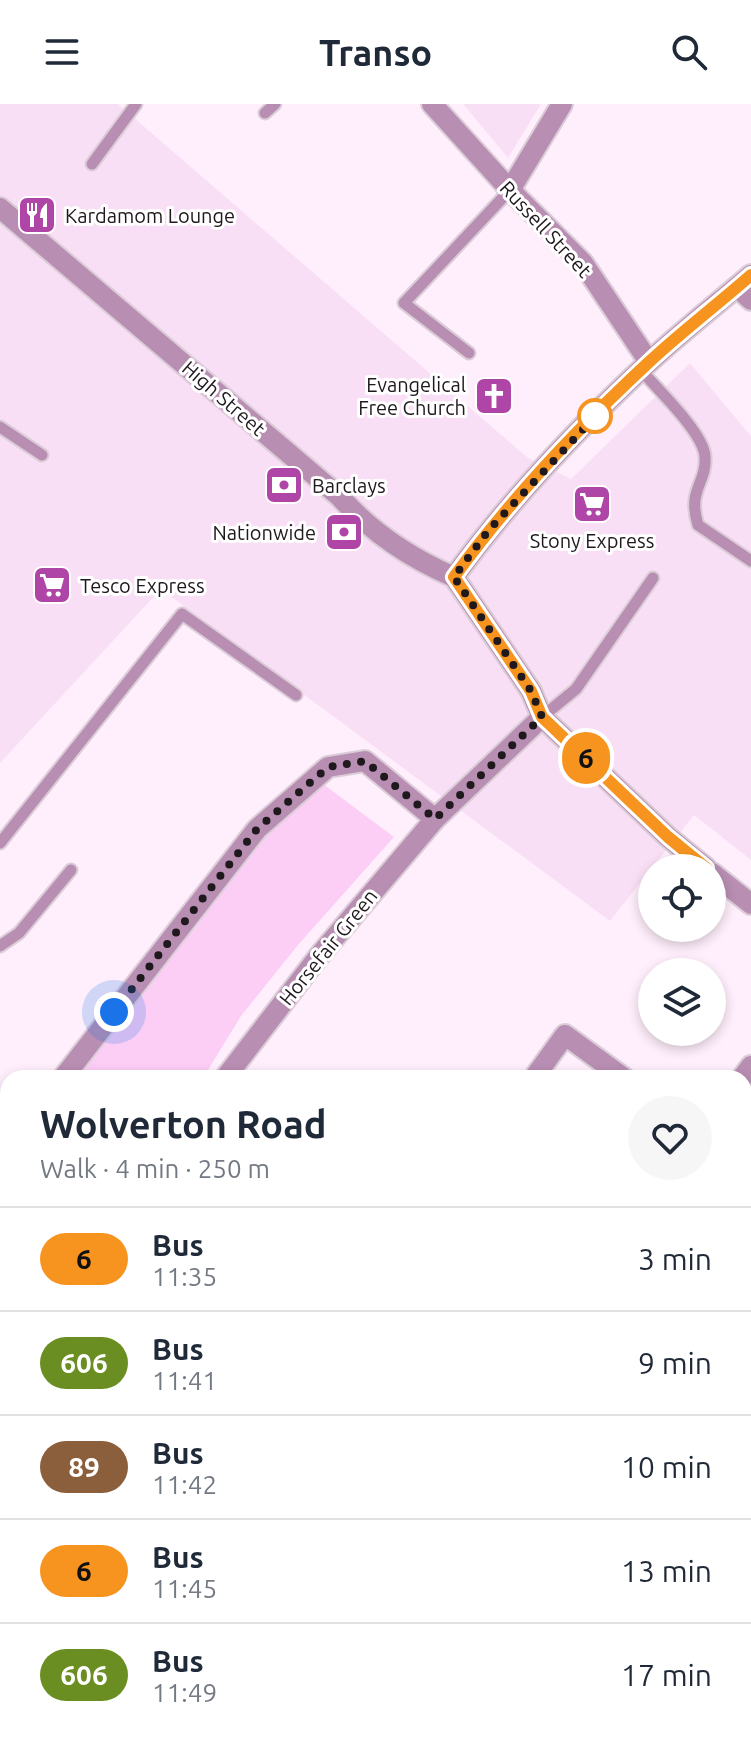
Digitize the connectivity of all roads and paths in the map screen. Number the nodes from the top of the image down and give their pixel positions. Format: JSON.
{"nodes":[{"id":1,"x":136,"y":104,"type":"edge"},
{"id":2,"x":275,"y":104,"type":"edge"},
{"id":3,"x":432,"y":104,"type":"edge"},
{"id":4,"x":562,"y":104,"type":"edge"},
{"id":5,"x":265,"y":113,"type":"dead end"},
{"id":6,"x":92,"y":164,"type":"dead end"},
{"id":7,"x":510,"y":190,"type":"junction"},
{"id":8,"x":0,"y":208,"type":"edge"},
{"id":9,"x":746,"y":287,"type":"edge"},
{"id":10,"x":469,"y":353,"type":"dead end"},
{"id":11,"x":645,"y":366,"type":"junction"},
{"id":12,"x":0,"y":427,"type":"edge"},
{"id":13,"x":42,"y":455,"type":"dead end"},
{"id":14,"x":751,"y":561,"type":"edge"},
{"id":15,"x":454,"y":577,"type":"junction"},
{"id":16,"x":653,"y":578,"type":"dead end"},
{"id":17,"x":296,"y":695,"type":"dead end"},
{"id":18,"x":542,"y":717,"type":"junction"},
{"id":19,"x":435,"y":819,"type":"junction"},
{"id":20,"x":0,"y":843,"type":"edge"},
{"id":21,"x":689,"y":854,"type":"edge"},
{"id":22,"x":71,"y":870,"type":"dead end"},
{"id":23,"x":726,"y":884,"type":"edge"},
{"id":24,"x":751,"y":904,"type":"edge"},
{"id":25,"x":0,"y":946,"type":"edge"},
{"id":26,"x":69,"y":1070,"type":"edge"},
{"id":27,"x":232,"y":1070,"type":"edge"},
{"id":28,"x":540,"y":1070,"type":"edge"},
{"id":29,"x":613,"y":1070,"type":"edge"}],
"edges":[{"from":1,"to":6,"type":"lane"},
{"from":2,"to":5,"type":"lane"},
{"from":3,"to":7,"type":"street","name":"Russell Street"},
{"from":4,"to":7,"type":"street"},
{"from":7,"to":10,"type":"lane"},
{"from":7,"to":11,"type":"street","name":"Russell Street"},
{"from":8,"to":15,"type":"street","name":"High Street"},
{"from":9,"to":11,"type":"street"},
{"from":11,"to":14,"type":"lane"},
{"from":11,"to":15,"type":"street"},
{"from":12,"to":13,"type":"lane"},
{"from":15,"to":18,"type":"street"},
{"from":16,"to":18,"type":"lane"},
{"from":17,"to":20,"type":"lane"},
{"from":18,"to":19,"type":"street","name":"Horsefair Green"},
{"from":18,"to":21,"type":"street"},
{"from":19,"to":26,"type":"street"},
{"from":19,"to":27,"type":"street","name":"Horsefair Green"},
{"from":22,"to":25,"type":"lane"},
{"from":23,"to":24,"type":"street"},
{"from":28,"to":29,"type":"street"}]}
